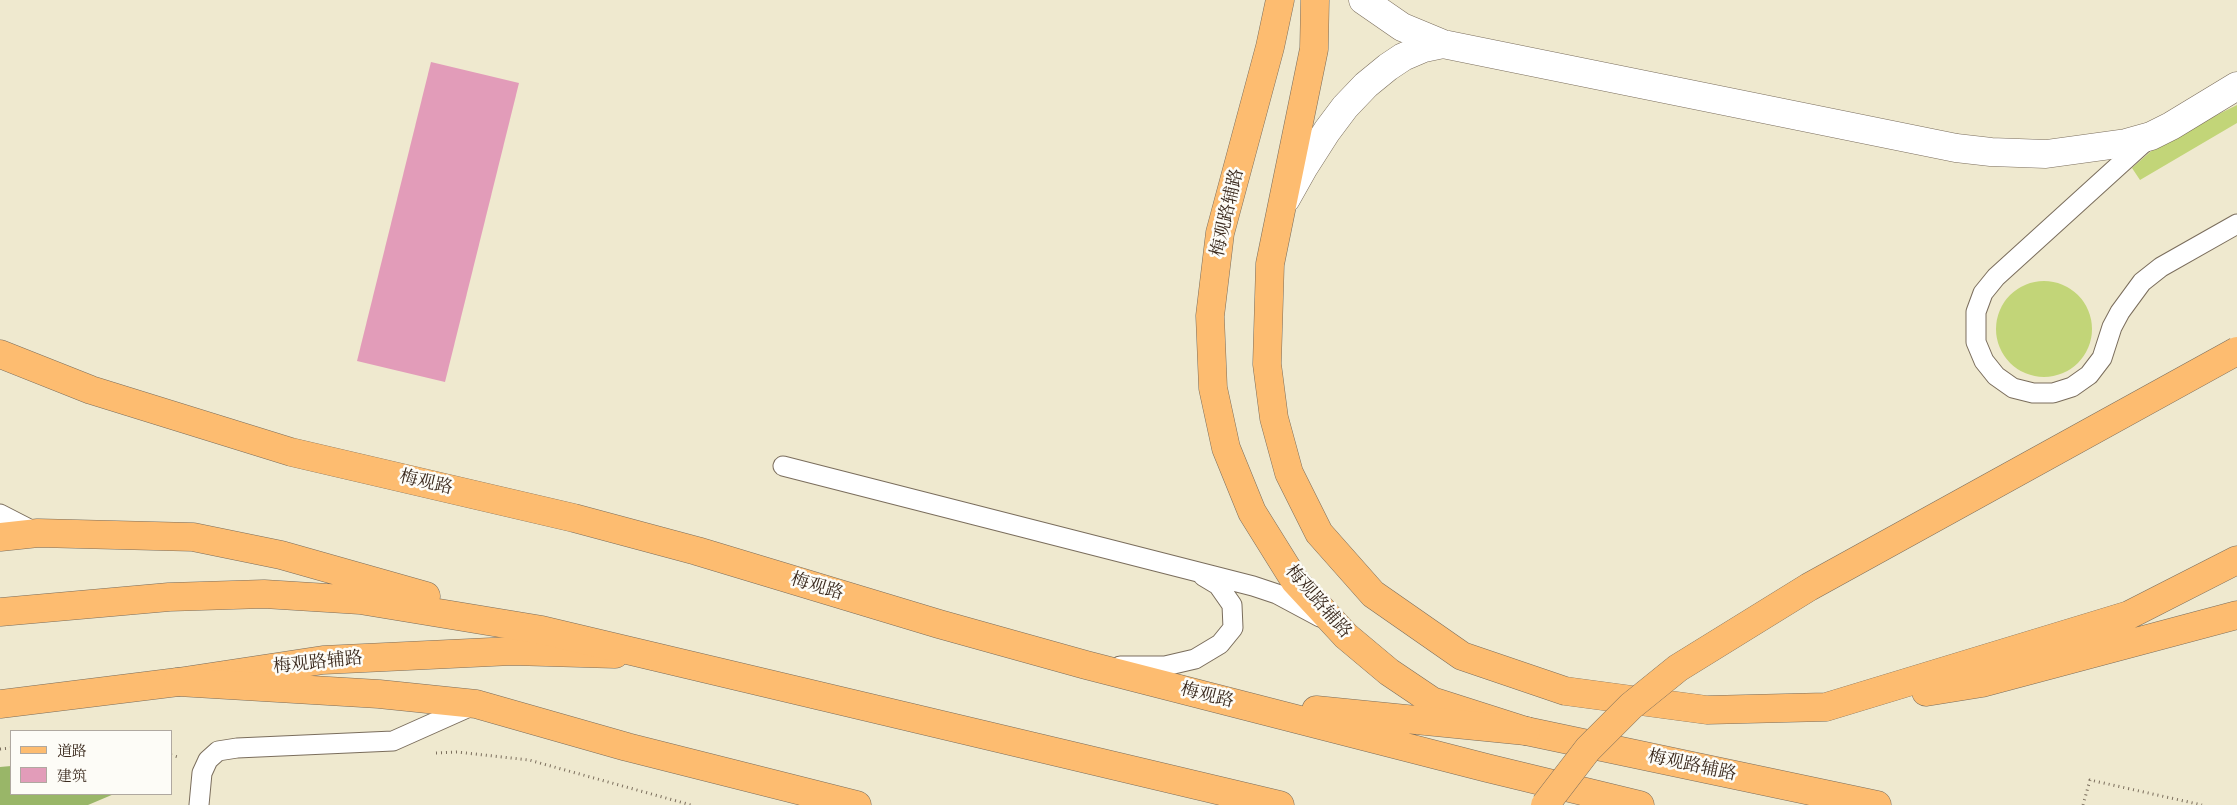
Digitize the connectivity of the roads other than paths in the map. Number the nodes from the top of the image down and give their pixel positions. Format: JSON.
{"nodes":[{"id":1,"x":1280,"y":0,"type":"edge"},
{"id":2,"x":1316,"y":0,"type":"edge"},
{"id":3,"x":1363,"y":0,"type":"edge"},
{"id":4,"x":1443,"y":44,"type":"junction"},
{"id":5,"x":2237,"y":86,"type":"edge"},
{"id":6,"x":2151,"y":136,"type":"junction"},
{"id":7,"x":1281,"y":209,"type":"junction"},
{"id":8,"x":2237,"y":224,"type":"edge"},
{"id":9,"x":2237,"y":351,"type":"edge"},
{"id":10,"x":5,"y":359,"type":"edge"},
{"id":11,"x":783,"y":466,"type":"dead end"},
{"id":12,"x":0,"y":514,"type":"edge"},
{"id":13,"x":0,"y":530,"type":"edge"},
{"id":14,"x":38,"y":533,"type":"junction"},
{"id":15,"x":0,"y":537,"type":"edge"},
{"id":16,"x":2237,"y":560,"type":"edge"},
{"id":17,"x":1196,"y":572,"type":"junction"},
{"id":18,"x":0,"y":612,"type":"edge"},
{"id":19,"x":2237,"y":614,"type":"edge"},
{"id":20,"x":542,"y":630,"type":"junction"},
{"id":21,"x":1346,"y":636,"type":"junction"},
{"id":22,"x":638,"y":654,"type":"junction"},
{"id":23,"x":1086,"y":665,"type":"junction"},
{"id":24,"x":178,"y":682,"type":"junction"},
{"id":25,"x":1230,"y":702,"type":"junction"},
{"id":26,"x":0,"y":704,"type":"edge"},
{"id":27,"x":476,"y":704,"type":"junction"},
{"id":28,"x":1826,"y":707,"type":"junction"},
{"id":29,"x":1526,"y":731,"type":"junction"},
{"id":30,"x":626,"y":747,"type":"junction"},
{"id":31,"x":199,"y":805,"type":"edge"},
{"id":32,"x":796,"y":805,"type":"edge"},
{"id":33,"x":857,"y":805,"type":"edge"},
{"id":34,"x":1280,"y":805,"type":"edge"},
{"id":35,"x":1545,"y":805,"type":"edge"},
{"id":36,"x":1640,"y":805,"type":"edge"},
{"id":37,"x":1877,"y":805,"type":"edge"}],
"edges":[{"from":1,"to":21,"type":"main road","name":"梅观路辅路"},
{"from":2,"to":7,"type":"main road"},
{"from":3,"to":4,"type":"street"},
{"from":4,"to":6,"type":"street"},
{"from":4,"to":7,"type":"street"},
{"from":5,"to":6,"type":"street"},
{"from":6,"to":8,"type":"lane"},
{"from":7,"to":28,"type":"main road"},
{"from":9,"to":35,"type":"main road","bridge":true},
{"from":10,"to":23,"type":"main road","name":"梅观路"},
{"from":11,"to":17,"type":"lane"},
{"from":12,"to":14,"type":"lane"},
{"from":13,"to":14,"type":"lane"},
{"from":14,"to":15,"type":"main road"},
{"from":14,"to":20,"type":"main road"},
{"from":16,"to":28,"type":"main road"},
{"from":17,"to":21,"type":"lane"},
{"from":17,"to":23,"type":"lane"},
{"from":18,"to":20,"type":"main road"},
{"from":19,"to":28,"type":"main road"},
{"from":20,"to":22,"type":"main road"},
{"from":21,"to":29,"type":"main road","name":"梅观路辅路"},
{"from":22,"to":24,"type":"main road","name":"梅观路辅路"},
{"from":22,"to":34,"type":"main road"},
{"from":23,"to":25,"type":"main road","name":"梅观路"},
{"from":24,"to":26,"type":"main road","name":"梅观路辅路"},
{"from":24,"to":27,"type":"main road"},
{"from":25,"to":29,"type":"main road"},
{"from":25,"to":36,"type":"main road","name":"梅观路"},
{"from":27,"to":30,"type":"main road"},
{"from":27,"to":31,"type":"lane"},
{"from":29,"to":37,"type":"main road","name":"梅观路辅路"},
{"from":30,"to":32,"type":"main road"},
{"from":30,"to":33,"type":"main road"}]}
